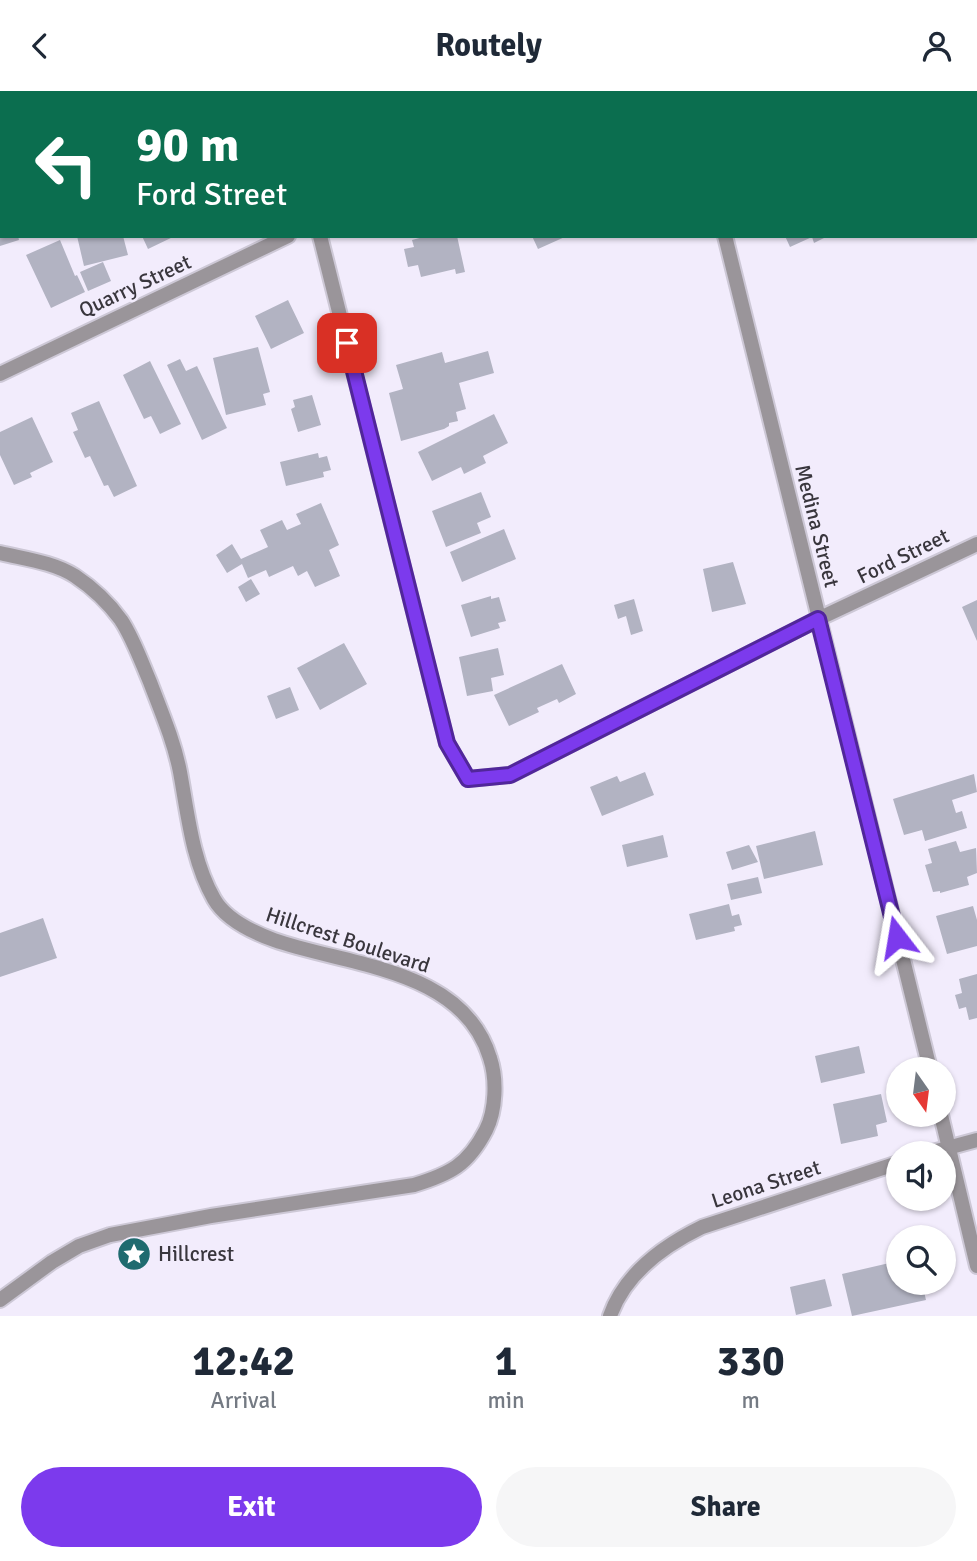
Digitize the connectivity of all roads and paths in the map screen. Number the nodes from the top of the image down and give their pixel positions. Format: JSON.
{"nodes":[{"id":1,"x":284,"y":238,"type":"edge"},
{"id":2,"x":321,"y":238,"type":"edge"},
{"id":3,"x":725,"y":238,"type":"edge"},
{"id":4,"x":0,"y":374,"type":"edge"},
{"id":5,"x":977,"y":544,"type":"edge"},
{"id":6,"x":0,"y":553,"type":"edge"},
{"id":7,"x":818,"y":619,"type":"junction"},
{"id":8,"x":927,"y":1057,"type":"edge"},
{"id":9,"x":977,"y":1140,"type":"edge"},
{"id":10,"x":956,"y":1145,"type":"edge"},
{"id":11,"x":886,"y":1167,"type":"edge"},
{"id":12,"x":956,"y":1177,"type":"edge"},
{"id":13,"x":977,"y":1266,"type":"edge"},
{"id":14,"x":0,"y":1300,"type":"edge"},
{"id":15,"x":610,"y":1316,"type":"edge"}],
"edges":[{"from":1,"to":4,"type":"street","name":"Quarry Street"},
{"from":2,"to":7,"type":"street","name":"Ford Street"},
{"from":3,"to":7,"type":"street","name":"Medina Street"},
{"from":5,"to":7,"type":"street","name":"Ford Street"},
{"from":6,"to":14,"type":"street","name":"Hillcrest Boulevard"},
{"from":7,"to":8,"type":"street","name":"Medina Street"},
{"from":9,"to":10,"type":"street"},
{"from":11,"to":15,"type":"street","name":"Leona Street"},
{"from":12,"to":13,"type":"street"}]}
